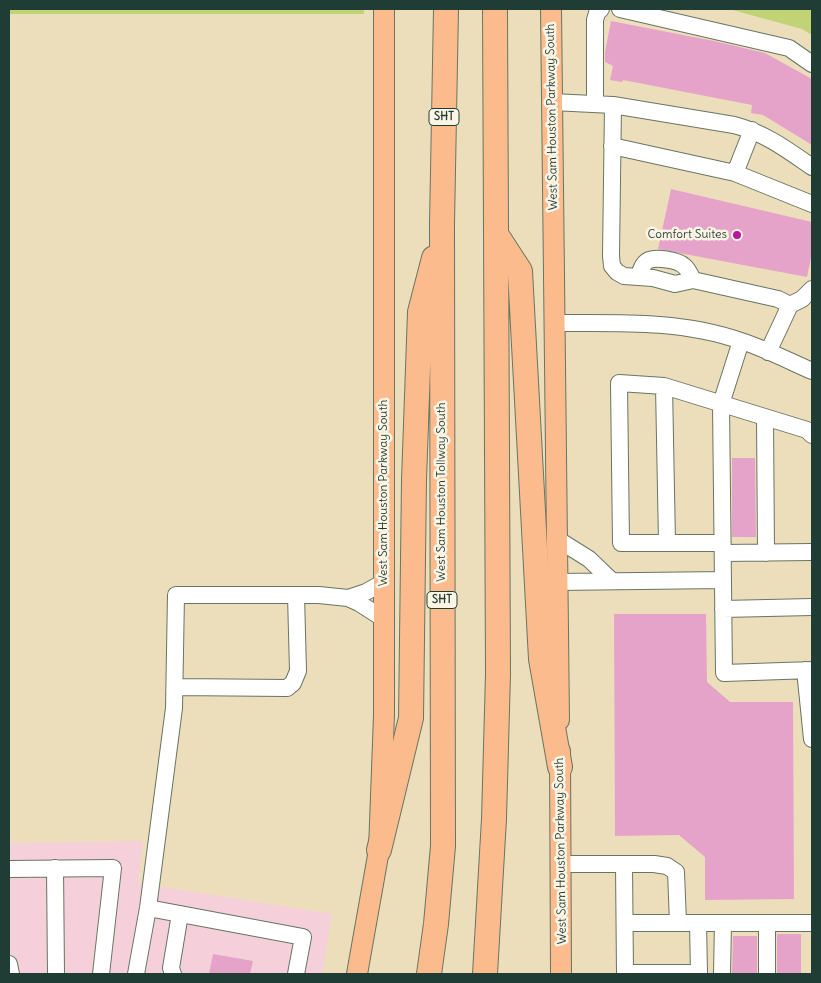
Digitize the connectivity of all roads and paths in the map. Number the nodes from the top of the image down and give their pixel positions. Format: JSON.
{"nodes":[{"id":1,"x":384,"y":9,"type":"edge"},
{"id":2,"x":446,"y":9,"type":"edge"},
{"id":3,"x":495,"y":9,"type":"edge"},
{"id":4,"x":551,"y":9,"type":"edge"},
{"id":5,"x":601,"y":9,"type":"edge"},
{"id":6,"x":620,"y":9,"type":"edge"},
{"id":7,"x":812,"y":64,"type":"edge"},
{"id":8,"x":552,"y":102,"type":"junction"},
{"id":9,"x":595,"y":103,"type":"junction"},
{"id":10,"x":613,"y":105,"type":"junction"},
{"id":11,"x":752,"y":130,"type":"junction"},
{"id":12,"x":612,"y":146,"type":"junction"},
{"id":13,"x":812,"y":167,"type":"edge"},
{"id":14,"x":735,"y":173,"type":"junction"},
{"id":15,"x":812,"y":204,"type":"edge"},
{"id":16,"x":442,"y":224,"type":"junction"},
{"id":17,"x":496,"y":234,"type":"junction"},
{"id":18,"x":812,"y":289,"type":"edge"},
{"id":19,"x":790,"y":306,"type":"junction"},
{"id":20,"x":554,"y":323,"type":"junction"},
{"id":21,"x":741,"y":341,"type":"junction"},
{"id":22,"x":768,"y":352,"type":"junction"},
{"id":23,"x":810,"y":366,"type":"edge"},
{"id":24,"x":664,"y":386,"type":"junction"},
{"id":25,"x":721,"y":404,"type":"junction"},
{"id":26,"x":765,"y":417,"type":"junction"},
{"id":27,"x":812,"y":435,"type":"edge"},
{"id":28,"x":557,"y":539,"type":"junction"},
{"id":29,"x":667,"y":543,"type":"junction"},
{"id":30,"x":722,"y":548,"type":"junction"},
{"id":31,"x":766,"y":552,"type":"junction"},
{"id":32,"x":812,"y":552,"type":"edge"},
{"id":33,"x":723,"y":580,"type":"junction"},
{"id":34,"x":612,"y":581,"type":"junction"},
{"id":35,"x":384,"y":582,"type":"junction"},
{"id":36,"x":558,"y":582,"type":"junction"},
{"id":37,"x":296,"y":595,"type":"junction"},
{"id":38,"x":348,"y":598,"type":"junction"},
{"id":39,"x":812,"y":607,"type":"edge"},
{"id":40,"x":723,"y":609,"type":"junction"},
{"id":41,"x":384,"y":619,"type":"junction"},
{"id":42,"x":809,"y":670,"type":"edge"},
{"id":43,"x":175,"y":687,"type":"junction"},
{"id":44,"x":812,"y":739,"type":"edge"},
{"id":45,"x":560,"y":767,"type":"junction"},
{"id":46,"x":379,"y":850,"type":"junction"},
{"id":47,"x":562,"y":864,"type":"junction"},
{"id":48,"x":624,"y":864,"type":"junction"},
{"id":49,"x":9,"y":868,"type":"edge"},
{"id":50,"x":55,"y":868,"type":"junction"},
{"id":51,"x":148,"y":908,"type":"junction"},
{"id":52,"x":180,"y":914,"type":"junction"},
{"id":53,"x":625,"y":923,"type":"junction"},
{"id":54,"x":678,"y":923,"type":"junction"},
{"id":55,"x":698,"y":923,"type":"junction"},
{"id":56,"x":722,"y":923,"type":"junction"},
{"id":57,"x":766,"y":923,"type":"junction"},
{"id":58,"x":812,"y":923,"type":"edge"},
{"id":59,"x":9,"y":957,"type":"edge"},
{"id":60,"x":9,"y":965,"type":"edge"},
{"id":61,"x":11,"y":974,"type":"edge"},
{"id":62,"x":56,"y":974,"type":"edge"},
{"id":63,"x":101,"y":974,"type":"edge"},
{"id":64,"x":136,"y":974,"type":"edge"},
{"id":65,"x":173,"y":974,"type":"edge"},
{"id":66,"x":296,"y":974,"type":"edge"},
{"id":67,"x":357,"y":974,"type":"edge"},
{"id":68,"x":429,"y":974,"type":"edge"},
{"id":69,"x":484,"y":974,"type":"edge"},
{"id":70,"x":561,"y":974,"type":"edge"},
{"id":71,"x":625,"y":974,"type":"edge"},
{"id":72,"x":672,"y":974,"type":"edge"},
{"id":73,"x":722,"y":974,"type":"edge"},
{"id":74,"x":767,"y":974,"type":"edge"}],
"edges":[{"from":1,"to":35,"type":"main road","name":"West Sam Houston Parkway South"},
{"from":2,"to":16,"type":"highway","name":"West Sam Houston Tollway South","number":"SHT"},
{"from":3,"to":17,"type":"highway"},
{"from":4,"to":8,"type":"main road","name":"West Sam Houston Parkway South"},
{"from":5,"to":9,"type":"street"},
{"from":6,"to":7,"type":"street"},
{"from":8,"to":9,"type":"street"},
{"from":8,"to":20,"type":"main road","name":"West Sam Houston Parkway South"},
{"from":9,"to":10,"type":"street"},
{"from":10,"to":11,"type":"street"},
{"from":10,"to":12,"type":"street"},
{"from":11,"to":13,"type":"street"},
{"from":11,"to":14,"type":"street"},
{"from":12,"to":14,"type":"street"},
{"from":12,"to":19,"type":"street"},
{"from":14,"to":15,"type":"street"},
{"from":16,"to":46,"type":"highway"},
{"from":16,"to":68,"type":"highway","name":"West Sam Houston Tollway South","number":"SHT"},
{"from":17,"to":45,"type":"highway"},
{"from":17,"to":69,"type":"highway"},
{"from":18,"to":19,"type":"street"},
{"from":19,"to":22,"type":"street"},
{"from":20,"to":21,"type":"street"},
{"from":20,"to":28,"type":"main road","name":"West Sam Houston Parkway South"},
{"from":21,"to":22,"type":"street"},
{"from":21,"to":25,"type":"street"},
{"from":22,"to":23,"type":"street"},
{"from":24,"to":25,"type":"street"},
{"from":24,"to":29,"type":"street"},
{"from":24,"to":29,"type":"street"},
{"from":25,"to":26,"type":"street"},
{"from":25,"to":30,"type":"street"},
{"from":26,"to":27,"type":"street"},
{"from":26,"to":31,"type":"street"},
{"from":28,"to":34,"type":"street"},
{"from":28,"to":36,"type":"main road","name":"West Sam Houston Parkway South"},
{"from":29,"to":30,"type":"street"},
{"from":30,"to":31,"type":"street"},
{"from":30,"to":33,"type":"street"},
{"from":31,"to":32,"type":"street"},
{"from":33,"to":34,"type":"street"},
{"from":33,"to":40,"type":"street"},
{"from":34,"to":36,"type":"street"},
{"from":35,"to":38,"type":"street"},
{"from":35,"to":41,"type":"main road","name":"West Sam Houston Parkway South"},
{"from":36,"to":45,"type":"main road","name":"West Sam Houston Parkway South"},
{"from":37,"to":38,"type":"street"},
{"from":37,"to":43,"type":"street"},
{"from":37,"to":43,"type":"street"},
{"from":38,"to":41,"type":"street"},
{"from":39,"to":40,"type":"street"},
{"from":40,"to":42,"type":"street"},
{"from":41,"to":46,"type":"main road","name":"West Sam Houston Parkway South"},
{"from":42,"to":44,"type":"street"},
{"from":43,"to":51,"type":"street"},
{"from":45,"to":47,"type":"main road","name":"West Sam Houston Parkway South"},
{"from":46,"to":67,"type":"main road","name":"West Sam Houston Parkway South"},
{"from":47,"to":48,"type":"street"},
{"from":47,"to":70,"type":"main road","name":"West Sam Houston Parkway South"},
{"from":48,"to":53,"type":"street"},
{"from":48,"to":54,"type":"street"},
{"from":49,"to":50,"type":"street"},
{"from":50,"to":62,"type":"street"},
{"from":50,"to":63,"type":"street"},
{"from":51,"to":52,"type":"street"},
{"from":51,"to":64,"type":"street"},
{"from":52,"to":65,"type":"street"},
{"from":52,"to":66,"type":"street"},
{"from":53,"to":54,"type":"street"},
{"from":53,"to":71,"type":"street"},
{"from":54,"to":55,"type":"street"},
{"from":55,"to":56,"type":"street"},
{"from":55,"to":72,"type":"street"},
{"from":56,"to":57,"type":"street"},
{"from":56,"to":73,"type":"street"},
{"from":57,"to":58,"type":"street"},
{"from":57,"to":74,"type":"street"},
{"from":59,"to":60,"type":"street"},
{"from":60,"to":61,"type":"street"},
{"from":71,"to":72,"type":"street"}]}
